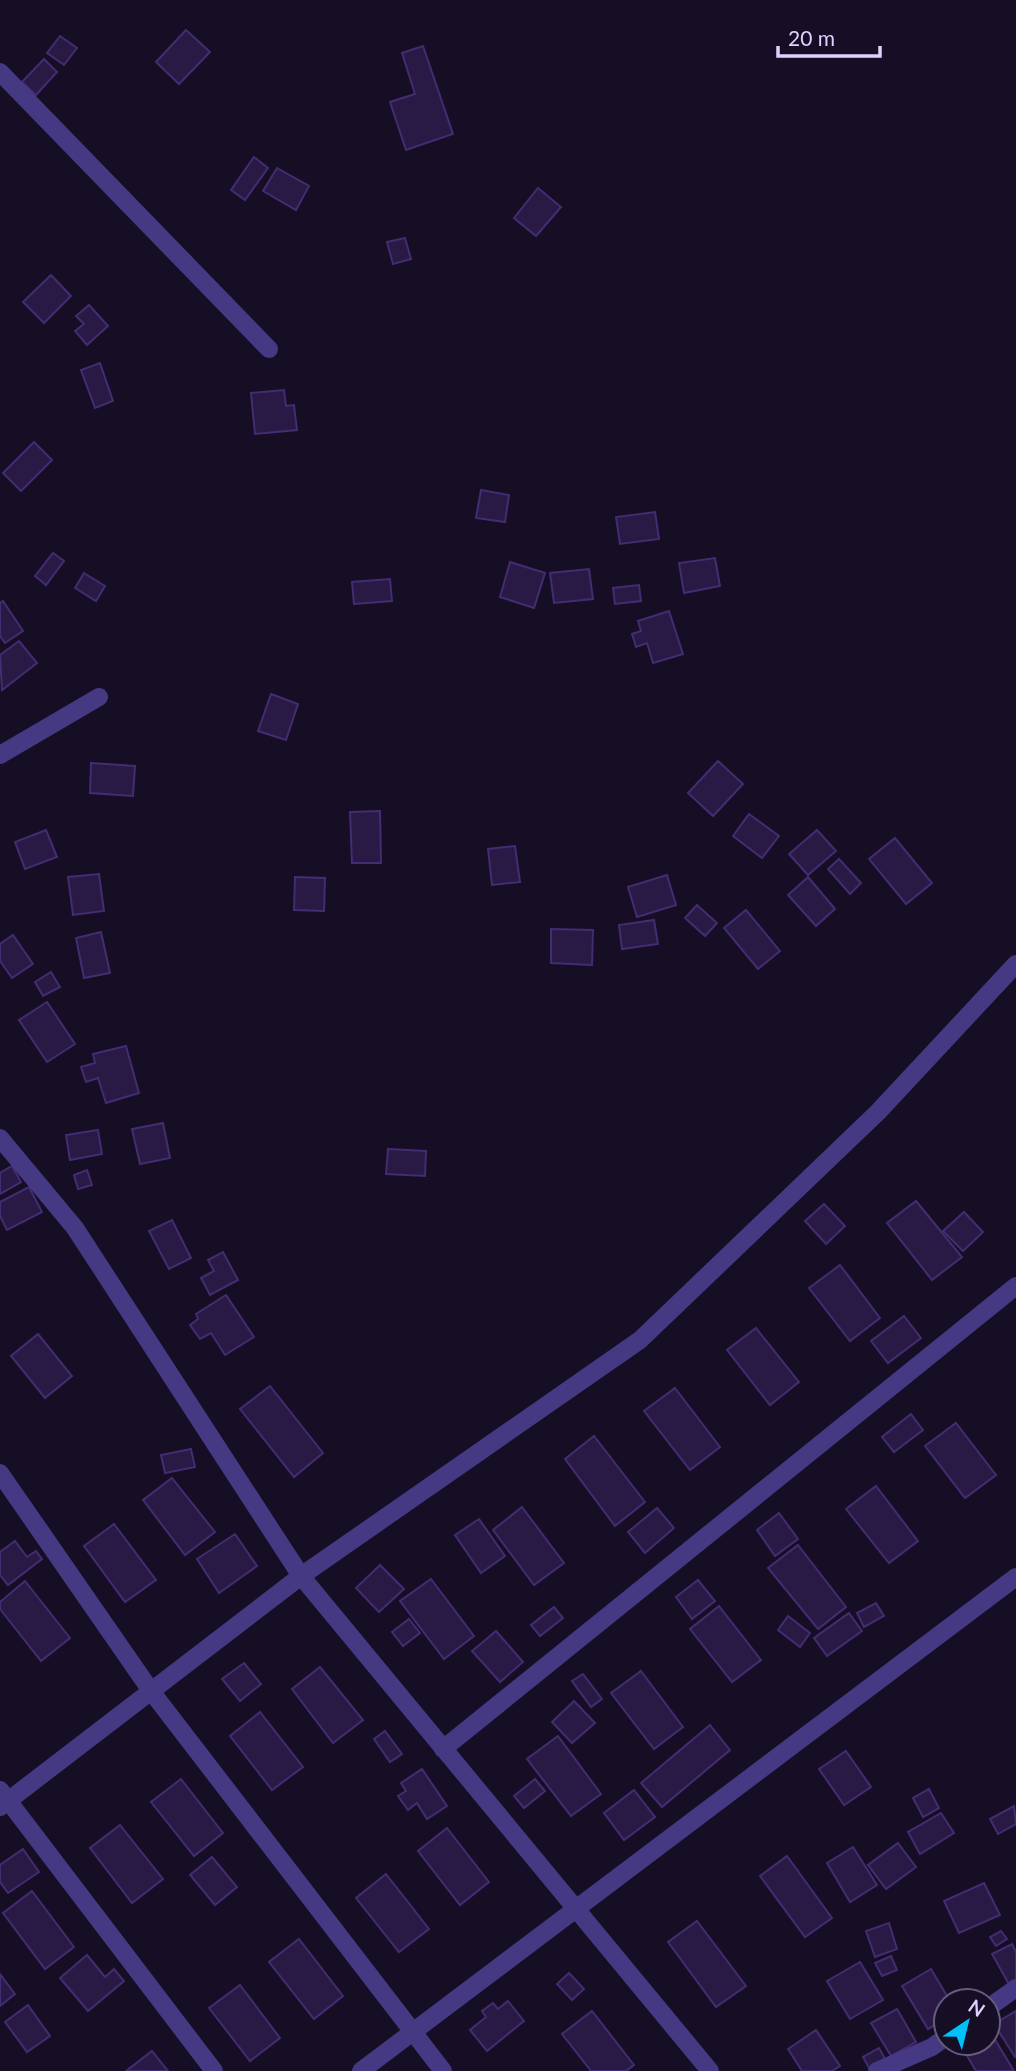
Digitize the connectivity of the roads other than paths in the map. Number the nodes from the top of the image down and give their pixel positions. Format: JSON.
{"nodes":[{"id":1,"x":0,"y":72,"type":"edge"},
{"id":2,"x":269,"y":349,"type":"dead end"},
{"id":3,"x":99,"y":697,"type":"dead end"},
{"id":4,"x":0,"y":755,"type":"edge"},
{"id":5,"x":1016,"y":964,"type":"edge"},
{"id":6,"x":0,"y":1138,"type":"edge"},
{"id":7,"x":1016,"y":1286,"type":"edge"},
{"id":8,"x":0,"y":1473,"type":"edge"},
{"id":9,"x":301,"y":1576,"type":"junction"},
{"id":10,"x":1016,"y":1577,"type":"edge"},
{"id":11,"x":151,"y":1691,"type":"junction"},
{"id":12,"x":443,"y":1749,"type":"junction"},
{"id":13,"x":3,"y":1799,"type":"edge"},
{"id":14,"x":576,"y":1909,"type":"junction"},
{"id":15,"x":413,"y":2032,"type":"junction"},
{"id":16,"x":932,"y":2047,"type":"edge"},
{"id":17,"x":214,"y":2071,"type":"edge"},
{"id":18,"x":360,"y":2071,"type":"edge"},
{"id":19,"x":443,"y":2071,"type":"edge"},
{"id":20,"x":710,"y":2071,"type":"edge"},
{"id":21,"x":877,"y":2071,"type":"edge"}],
"edges":[{"from":1,"to":2,"type":"street"},
{"from":3,"to":4,"type":"street"},
{"from":5,"to":9,"type":"street"},
{"from":6,"to":9,"type":"street"},
{"from":7,"to":12,"type":"street"},
{"from":8,"to":11,"type":"street"},
{"from":9,"to":11,"type":"street"},
{"from":9,"to":12,"type":"street"},
{"from":10,"to":14,"type":"street"},
{"from":11,"to":13,"type":"street"},
{"from":11,"to":15,"type":"street"},
{"from":12,"to":14,"type":"street"},
{"from":13,"to":17,"type":"street"},
{"from":14,"to":15,"type":"street"},
{"from":14,"to":20,"type":"street"},
{"from":15,"to":18,"type":"street"},
{"from":15,"to":19,"type":"street"},
{"from":16,"to":21,"type":"street"}]}
